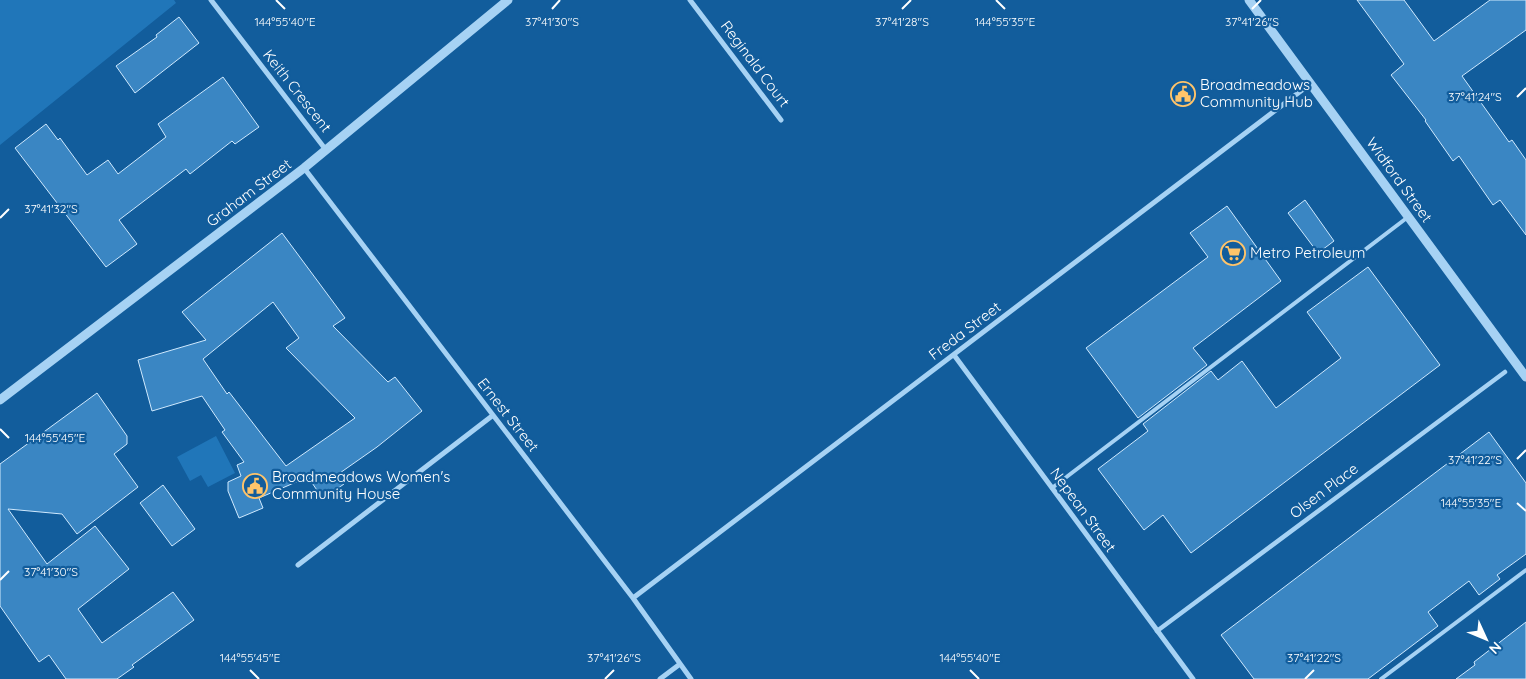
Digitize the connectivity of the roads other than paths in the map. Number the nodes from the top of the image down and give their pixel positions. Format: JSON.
{"nodes":[{"id":1,"x":212,"y":0,"type":"edge"},
{"id":2,"x":508,"y":0,"type":"edge"},
{"id":3,"x":690,"y":0,"type":"edge"},
{"id":4,"x":1249,"y":0,"type":"edge"},
{"id":5,"x":1310,"y":84,"type":"junction"},
{"id":6,"x":781,"y":120,"type":"dead end"},
{"id":7,"x":326,"y":150,"type":"junction"},
{"id":8,"x":304,"y":168,"type":"junction"},
{"id":9,"x":1408,"y":217,"type":"junction"},
{"id":10,"x":954,"y":355,"type":"junction"},
{"id":11,"x":1505,"y":372,"type":"dead end"},
{"id":12,"x":1526,"y":377,"type":"edge"},
{"id":13,"x":0,"y":400,"type":"edge"},
{"id":14,"x":492,"y":416,"type":"junction"},
{"id":15,"x":1052,"y":488,"type":"junction"},
{"id":16,"x":298,"y":564,"type":"dead end"},
{"id":17,"x":1526,"y":570,"type":"edge"},
{"id":18,"x":633,"y":598,"type":"junction"},
{"id":19,"x":1157,"y":631,"type":"junction"},
{"id":20,"x":680,"y":664,"type":"junction"},
{"id":21,"x":660,"y":679,"type":"edge"},
{"id":22,"x":691,"y":679,"type":"edge"},
{"id":23,"x":1193,"y":679,"type":"edge"},
{"id":24,"x":1381,"y":679,"type":"edge"}],
"edges":[{"from":1,"to":7,"type":"street","name":"Keith Crescent"},
{"from":2,"to":7,"type":"street","name":"Graham Street"},
{"from":3,"to":6,"type":"street","name":"Reginald Court"},
{"from":4,"to":5,"type":"street","name":"Widford Street"},
{"from":5,"to":9,"type":"street","name":"Widford Street"},
{"from":5,"to":10,"type":"street","name":"Freda Street"},
{"from":7,"to":8,"type":"street","name":"Graham Street"},
{"from":8,"to":13,"type":"street","name":"Graham Street"},
{"from":8,"to":14,"type":"street","name":"Ernest Street"},
{"from":9,"to":12,"type":"street","name":"Widford Street"},
{"from":9,"to":15,"type":"lane"},
{"from":10,"to":15,"type":"street","name":"Nepean Street"},
{"from":10,"to":18,"type":"street","name":"Freda Street"},
{"from":11,"to":19,"type":"street","name":"Olsen Place"},
{"from":14,"to":16,"type":"street"},
{"from":14,"to":18,"type":"street","name":"Ernest Street"},
{"from":15,"to":19,"type":"street","name":"Nepean Street"},
{"from":17,"to":24,"type":"lane"},
{"from":18,"to":20,"type":"street","name":"Ernest Street"},
{"from":19,"to":23,"type":"street","name":"Nepean Street"},
{"from":20,"to":21,"type":"street"},
{"from":20,"to":22,"type":"street","name":"Ernest Street"}]}
